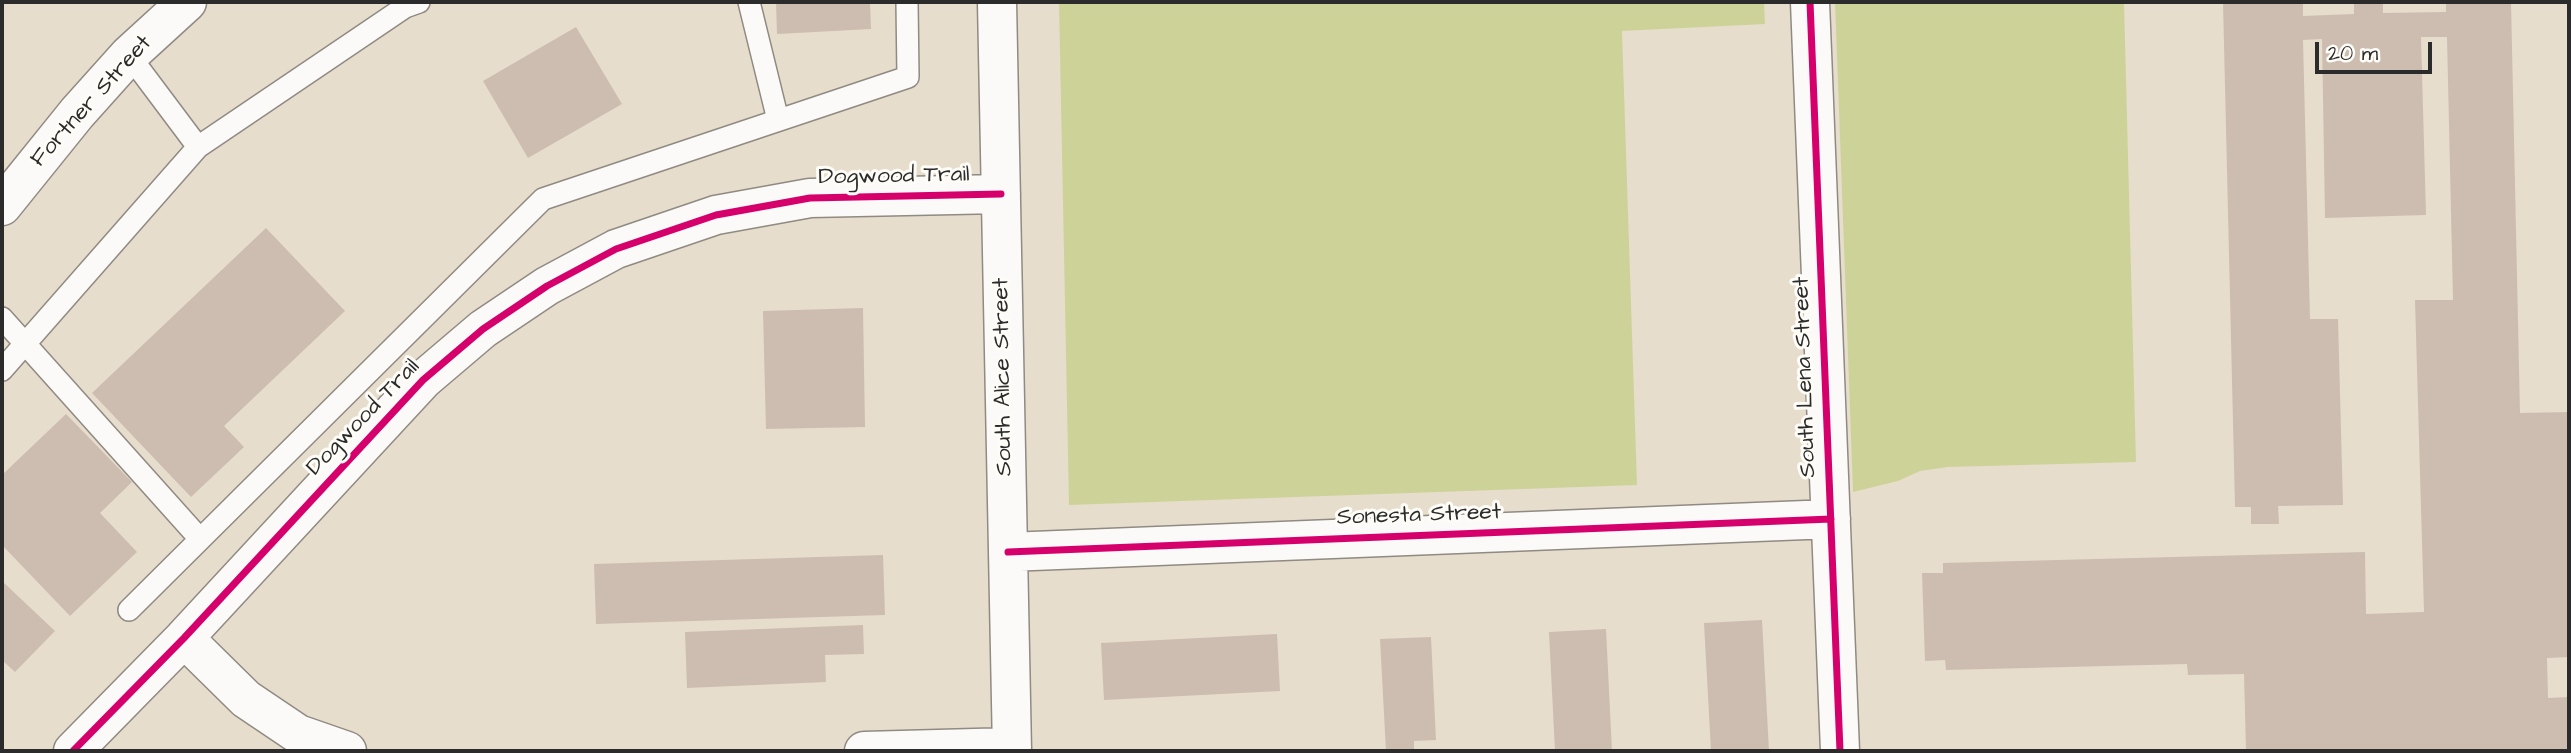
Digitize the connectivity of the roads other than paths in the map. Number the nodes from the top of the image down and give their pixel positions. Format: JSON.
{"nodes":[{"id":1,"x":187,"y":2,"type":"edge"},
{"id":2,"x":749,"y":2,"type":"edge"},
{"id":3,"x":907,"y":2,"type":"edge"},
{"id":4,"x":997,"y":2,"type":"edge"},
{"id":5,"x":1810,"y":2,"type":"edge"},
{"id":6,"x":408,"y":4,"type":"edge"},
{"id":7,"x":129,"y":55,"type":"junction"},
{"id":8,"x":778,"y":120,"type":"junction"},
{"id":9,"x":198,"y":147,"type":"junction"},
{"id":10,"x":1001,"y":194,"type":"junction"},
{"id":11,"x":2,"y":206,"type":"edge"},
{"id":12,"x":2,"y":318,"type":"edge"},
{"id":13,"x":25,"y":343,"type":"junction"},
{"id":14,"x":2,"y":370,"type":"edge"},
{"id":15,"x":1831,"y":519,"type":"junction"},
{"id":16,"x":200,"y":539,"type":"junction"},
{"id":17,"x":1008,"y":552,"type":"junction"},
{"id":18,"x":129,"y":610,"type":"dead end"},
{"id":19,"x":184,"y":638,"type":"junction"},
{"id":20,"x":1012,"y":749,"type":"edge"},
{"id":21,"x":74,"y":751,"type":"edge"},
{"id":22,"x":347,"y":751,"type":"edge"},
{"id":23,"x":864,"y":751,"type":"edge"},
{"id":24,"x":1840,"y":751,"type":"edge"}],
"edges":[{"from":1,"to":7,"type":"street","name":"Fortner Street"},
{"from":2,"to":8,"type":"lane"},
{"from":3,"to":8,"type":"lane"},
{"from":4,"to":10,"type":"street","name":"South Alice Street"},
{"from":5,"to":15,"type":"street","name":"South Lena Street"},
{"from":6,"to":9,"type":"lane"},
{"from":7,"to":9,"type":"lane"},
{"from":7,"to":11,"type":"street","name":"Fortner Street"},
{"from":8,"to":16,"type":"lane"},
{"from":9,"to":13,"type":"lane"},
{"from":10,"to":17,"type":"street","name":"South Alice Street"},
{"from":10,"to":19,"type":"street","name":"Dogwood Trail"},
{"from":12,"to":13,"type":"lane"},
{"from":13,"to":14,"type":"lane"},
{"from":13,"to":16,"type":"lane"},
{"from":15,"to":17,"type":"street","name":"Sonesta Street"},
{"from":15,"to":24,"type":"street","name":"South Lena Street"},
{"from":16,"to":18,"type":"lane"},
{"from":17,"to":20,"type":"street","name":"South Alice Street"},
{"from":19,"to":21,"type":"street","name":"Dogwood Trail"},
{"from":19,"to":22,"type":"street"},
{"from":20,"to":23,"type":"street"}]}
